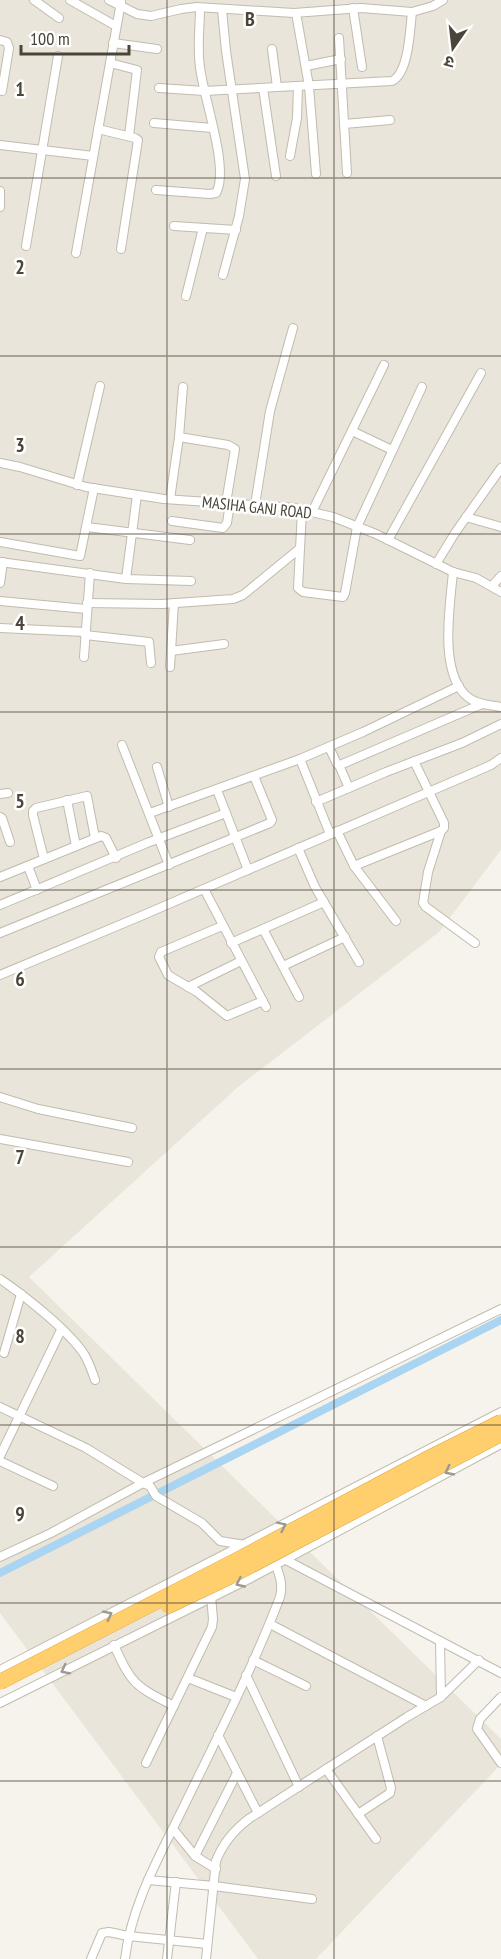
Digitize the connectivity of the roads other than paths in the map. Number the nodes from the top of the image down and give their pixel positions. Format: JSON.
{"nodes":[{"id":1,"x":34,"y":0,"type":"edge"},
{"id":2,"x":70,"y":0,"type":"edge"},
{"id":3,"x":109,"y":0,"type":"edge"},
{"id":4,"x":443,"y":0,"type":"edge"},
{"id":5,"x":120,"y":3,"type":"edge"},
{"id":6,"x":200,"y":8,"type":"junction"},
{"id":7,"x":353,"y":8,"type":"junction"},
{"id":8,"x":222,"y":10,"type":"junction"},
{"id":9,"x":412,"y":12,"type":"junction"},
{"id":10,"x":296,"y":13,"type":"junction"},
{"id":11,"x":59,"y":18,"type":"dead end"},
{"id":12,"x":116,"y":26,"type":"junction"},
{"id":13,"x":339,"y":38,"type":"dead end"},
{"id":14,"x":0,"y":40,"type":"edge"},
{"id":15,"x":113,"y":43,"type":"junction"},
{"id":16,"x":157,"y":49,"type":"dead end"},
{"id":17,"x":272,"y":49,"type":"dead end"},
{"id":18,"x":58,"y":56,"type":"dead end"},
{"id":19,"x":341,"y":59,"type":"junction"},
{"id":20,"x":110,"y":63,"type":"junction"},
{"id":21,"x":306,"y":66,"type":"junction"},
{"id":22,"x":362,"y":68,"type":"dead end"},
{"id":23,"x":343,"y":83,"type":"junction"},
{"id":24,"x":298,"y":86,"type":"junction"},
{"id":25,"x":309,"y":86,"type":"junction"},
{"id":26,"x":278,"y":87,"type":"junction"},
{"id":27,"x":159,"y":88,"type":"dead end"},
{"id":28,"x":263,"y":88,"type":"junction"},
{"id":29,"x":231,"y":89,"type":"junction"},
{"id":30,"x":2,"y":91,"type":"dead end"},
{"id":31,"x":204,"y":91,"type":"junction"},
{"id":32,"x":390,"y":120,"type":"dead end"},
{"id":33,"x":154,"y":123,"type":"dead end"},
{"id":34,"x":344,"y":124,"type":"junction"},
{"id":35,"x":212,"y":128,"type":"junction"},
{"id":36,"x":98,"y":129,"type":"junction"},
{"id":37,"x":129,"y":136,"type":"junction"},
{"id":38,"x":0,"y":145,"type":"edge"},
{"id":39,"x":42,"y":152,"type":"junction"},
{"id":40,"x":93,"y":156,"type":"junction"},
{"id":41,"x":290,"y":156,"type":"dead end"},
{"id":42,"x":347,"y":173,"type":"dead end"},
{"id":43,"x":316,"y":174,"type":"dead end"},
{"id":44,"x":276,"y":176,"type":"dead end"},
{"id":45,"x":156,"y":190,"type":"dead end"},
{"id":46,"x":0,"y":191,"type":"edge"},
{"id":47,"x":0,"y":207,"type":"edge"},
{"id":48,"x":174,"y":226,"type":"dead end"},
{"id":49,"x":203,"y":228,"type":"junction"},
{"id":50,"x":236,"y":230,"type":"junction"},
{"id":51,"x":26,"y":246,"type":"dead end"},
{"id":52,"x":121,"y":249,"type":"dead end"},
{"id":53,"x":76,"y":253,"type":"dead end"},
{"id":54,"x":223,"y":275,"type":"dead end"},
{"id":55,"x":186,"y":296,"type":"dead end"},
{"id":56,"x":293,"y":328,"type":"dead end"},
{"id":57,"x":384,"y":365,"type":"dead end"},
{"id":58,"x":482,"y":373,"type":"dead end"},
{"id":59,"x":100,"y":386,"type":"dead end"},
{"id":60,"x":183,"y":387,"type":"dead end"},
{"id":61,"x":422,"y":387,"type":"dead end"},
{"id":62,"x":352,"y":431,"type":"junction"},
{"id":63,"x":179,"y":437,"type":"junction"},
{"id":64,"x":392,"y":450,"type":"junction"},
{"id":65,"x":0,"y":463,"type":"edge"},
{"id":66,"x":501,"y":468,"type":"edge"},
{"id":67,"x":77,"y":485,"type":"junction"},
{"id":68,"x":94,"y":488,"type":"junction"},
{"id":69,"x":137,"y":495,"type":"junction"},
{"id":70,"x":170,"y":499,"type":"junction"},
{"id":71,"x":228,"y":503,"type":"junction"},
{"id":72,"x":255,"y":505,"type":"junction"},
{"id":73,"x":302,"y":510,"type":"junction"},
{"id":74,"x":312,"y":512,"type":"junction"},
{"id":75,"x":466,"y":517,"type":"junction"},
{"id":76,"x":172,"y":521,"type":"dead end"},
{"id":77,"x":87,"y":527,"type":"junction"},
{"id":78,"x":357,"y":527,"type":"junction"},
{"id":79,"x":501,"y":527,"type":"edge"},
{"id":80,"x":132,"y":533,"type":"junction"},
{"id":81,"x":190,"y":540,"type":"dead end"},
{"id":82,"x":388,"y":540,"type":"junction"},
{"id":83,"x":0,"y":542,"type":"edge"},
{"id":84,"x":299,"y":549,"type":"junction"},
{"id":85,"x":2,"y":562,"type":"edge"},
{"id":86,"x":436,"y":564,"type":"junction"},
{"id":87,"x":453,"y":572,"type":"junction"},
{"id":88,"x":90,"y":573,"type":"junction"},
{"id":89,"x":501,"y":576,"type":"edge"},
{"id":90,"x":126,"y":579,"type":"junction"},
{"id":91,"x":191,"y":581,"type":"dead end"},
{"id":92,"x":0,"y":583,"type":"edge"},
{"id":93,"x":492,"y":586,"type":"junction"},
{"id":94,"x":501,"y":592,"type":"edge"},
{"id":95,"x":0,"y":601,"type":"edge"},
{"id":96,"x":174,"y":603,"type":"junction"},
{"id":97,"x":86,"y":606,"type":"junction"},
{"id":98,"x":0,"y":628,"type":"edge"},
{"id":99,"x":85,"y":633,"type":"junction"},
{"id":100,"x":224,"y":644,"type":"dead end"},
{"id":101,"x":171,"y":651,"type":"junction"},
{"id":102,"x":84,"y":657,"type":"dead end"},
{"id":103,"x":151,"y":663,"type":"dead end"},
{"id":104,"x":170,"y":667,"type":"dead end"},
{"id":105,"x":459,"y":686,"type":"junction"},
{"id":106,"x":482,"y":704,"type":"junction"},
{"id":107,"x":501,"y":707,"type":"edge"},
{"id":108,"x":501,"y":724,"type":"edge"},
{"id":109,"x":122,"y":745,"type":"dead end"},
{"id":110,"x":329,"y":747,"type":"junction"},
{"id":111,"x":501,"y":758,"type":"edge"},
{"id":112,"x":300,"y":759,"type":"junction"},
{"id":113,"x":414,"y":761,"type":"junction"},
{"id":114,"x":339,"y":765,"type":"junction"},
{"id":115,"x":157,"y":767,"type":"dead end"},
{"id":116,"x":254,"y":776,"type":"junction"},
{"id":117,"x":349,"y":788,"type":"junction"},
{"id":118,"x":217,"y":790,"type":"junction"},
{"id":119,"x":429,"y":792,"type":"junction"},
{"id":120,"x":67,"y":800,"type":"junction"},
{"id":121,"x":316,"y":802,"type":"junction"},
{"id":122,"x":169,"y":807,"type":"junction"},
{"id":123,"x":150,"y":813,"type":"junction"},
{"id":124,"x":226,"y":813,"type":"junction"},
{"id":125,"x":0,"y":817,"type":"edge"},
{"id":126,"x":441,"y":831,"type":"junction"},
{"id":127,"x":333,"y":832,"type":"junction"},
{"id":128,"x":95,"y":838,"type":"junction"},
{"id":129,"x":160,"y":838,"type":"junction"},
{"id":130,"x":236,"y":838,"type":"junction"},
{"id":131,"x":10,"y":842,"type":"dead end"},
{"id":132,"x":76,"y":846,"type":"junction"},
{"id":133,"x":298,"y":848,"type":"junction"},
{"id":134,"x":116,"y":858,"type":"junction"},
{"id":135,"x":44,"y":859,"type":"junction"},
{"id":136,"x":169,"y":865,"type":"junction"},
{"id":137,"x":28,"y":866,"type":"junction"},
{"id":138,"x":354,"y":866,"type":"junction"},
{"id":139,"x":248,"y":870,"type":"junction"},
{"id":140,"x":0,"y":877,"type":"edge"},
{"id":141,"x":204,"y":889,"type":"junction"},
{"id":142,"x":37,"y":890,"type":"junction"},
{"id":143,"x":324,"y":902,"type":"junction"},
{"id":144,"x":0,"y":905,"type":"edge"},
{"id":145,"x":396,"y":921,"type":"dead end"},
{"id":146,"x":222,"y":926,"type":"junction"},
{"id":147,"x":263,"y":928,"type":"junction"},
{"id":148,"x":0,"y":933,"type":"edge"},
{"id":149,"x":345,"y":937,"type":"junction"},
{"id":150,"x":231,"y":943,"type":"junction"},
{"id":151,"x":475,"y":944,"type":"dead end"},
{"id":152,"x":241,"y":961,"type":"junction"},
{"id":153,"x":359,"y":962,"type":"dead end"},
{"id":154,"x":283,"y":966,"type":"junction"},
{"id":155,"x":0,"y":975,"type":"edge"},
{"id":156,"x":188,"y":987,"type":"junction"},
{"id":157,"x":299,"y":997,"type":"dead end"},
{"id":158,"x":0,"y":1097,"type":"edge"},
{"id":159,"x":132,"y":1128,"type":"dead end"},
{"id":160,"x":0,"y":1139,"type":"edge"},
{"id":161,"x":128,"y":1162,"type":"dead end"},
{"id":162,"x":0,"y":1279,"type":"edge"},
{"id":163,"x":21,"y":1294,"type":"junction"},
{"id":164,"x":501,"y":1309,"type":"edge"},
{"id":165,"x":61,"y":1330,"type":"junction"},
{"id":166,"x":4,"y":1353,"type":"dead end"},
{"id":167,"x":96,"y":1380,"type":"dead end"},
{"id":168,"x":0,"y":1407,"type":"edge"},
{"id":169,"x":501,"y":1412,"type":"edge"},
{"id":170,"x":20,"y":1417,"type":"junction"},
{"id":171,"x":501,"y":1422,"type":"edge"},
{"id":172,"x":501,"y":1434,"type":"edge"},
{"id":173,"x":501,"y":1444,"type":"edge"},
{"id":174,"x":0,"y":1456,"type":"edge"},
{"id":175,"x":0,"y":1461,"type":"edge"},
{"id":176,"x":147,"y":1485,"type":"junction"},
{"id":177,"x":53,"y":1486,"type":"dead end"},
{"id":178,"x":244,"y":1545,"type":"junction"},
{"id":179,"x":0,"y":1557,"type":"edge"},
{"id":180,"x":278,"y":1562,"type":"junction"},
{"id":181,"x":211,"y":1596,"type":"junction"},
{"id":182,"x":270,"y":1624,"type":"junction"},
{"id":183,"x":440,"y":1641,"type":"junction"},
{"id":184,"x":114,"y":1645,"type":"junction"},
{"id":185,"x":253,"y":1660,"type":"junction"},
{"id":186,"x":478,"y":1660,"type":"junction"},
{"id":187,"x":0,"y":1670,"type":"edge"},
{"id":188,"x":501,"y":1673,"type":"edge"},
{"id":189,"x":246,"y":1675,"type":"junction"},
{"id":190,"x":188,"y":1678,"type":"junction"},
{"id":191,"x":0,"y":1682,"type":"edge"},
{"id":192,"x":306,"y":1686,"type":"dead end"},
{"id":193,"x":0,"y":1693,"type":"edge"},
{"id":194,"x":236,"y":1697,"type":"junction"},
{"id":195,"x":441,"y":1697,"type":"junction"},
{"id":196,"x":501,"y":1697,"type":"edge"},
{"id":197,"x":0,"y":1703,"type":"edge"},
{"id":198,"x":174,"y":1706,"type":"junction"},
{"id":199,"x":426,"y":1706,"type":"junction"},
{"id":200,"x":218,"y":1735,"type":"junction"},
{"id":201,"x":377,"y":1736,"type":"junction"},
{"id":202,"x":146,"y":1763,"type":"dead end"},
{"id":203,"x":501,"y":1763,"type":"edge"},
{"id":204,"x":326,"y":1769,"type":"junction"},
{"id":205,"x":237,"y":1773,"type":"junction"},
{"id":206,"x":299,"y":1787,"type":"junction"},
{"id":207,"x":258,"y":1813,"type":"junction"},
{"id":208,"x":358,"y":1814,"type":"junction"},
{"id":209,"x":173,"y":1829,"type":"junction"},
{"id":210,"x":376,"y":1839,"type":"dead end"},
{"id":211,"x":195,"y":1856,"type":"junction"},
{"id":212,"x":216,"y":1869,"type":"junction"},
{"id":213,"x":148,"y":1880,"type":"junction"},
{"id":214,"x":176,"y":1882,"type":"junction"},
{"id":215,"x":214,"y":1886,"type":"junction"},
{"id":216,"x":312,"y":1899,"type":"dead end"},
{"id":217,"x":128,"y":1936,"type":"junction"},
{"id":218,"x":169,"y":1940,"type":"junction"},
{"id":219,"x":207,"y":1944,"type":"junction"},
{"id":220,"x":91,"y":1959,"type":"edge"},
{"id":221,"x":125,"y":1959,"type":"edge"},
{"id":222,"x":167,"y":1959,"type":"edge"},
{"id":223,"x":206,"y":1959,"type":"edge"}],
"edges":[{"from":1,"to":11,"type":"street"},
{"from":2,"to":12,"type":"street"},
{"from":3,"to":5,"type":"street"},
{"from":4,"to":9,"type":"street"},
{"from":5,"to":6,"type":"street"},
{"from":5,"to":12,"type":"street"},
{"from":6,"to":8,"type":"street"},
{"from":6,"to":31,"type":"street"},
{"from":7,"to":9,"type":"street"},
{"from":7,"to":10,"type":"street"},
{"from":7,"to":22,"type":"street"},
{"from":8,"to":10,"type":"street"},
{"from":8,"to":29,"type":"street"},
{"from":9,"to":23,"type":"street"},
{"from":10,"to":21,"type":"street"},
{"from":12,"to":15,"type":"street"},
{"from":13,"to":19,"type":"street"},
{"from":14,"to":30,"type":"street"},
{"from":15,"to":16,"type":"street"},
{"from":15,"to":20,"type":"street"},
{"from":17,"to":26,"type":"street"},
{"from":18,"to":39,"type":"street"},
{"from":19,"to":21,"type":"street"},
{"from":19,"to":23,"type":"street"},
{"from":20,"to":36,"type":"street"},
{"from":20,"to":37,"type":"street"},
{"from":21,"to":25,"type":"street"},
{"from":23,"to":25,"type":"street"},
{"from":23,"to":34,"type":"street"},
{"from":24,"to":25,"type":"street"},
{"from":24,"to":26,"type":"street"},
{"from":24,"to":41,"type":"street"},
{"from":25,"to":43,"type":"street"},
{"from":26,"to":28,"type":"street"},
{"from":27,"to":31,"type":"street"},
{"from":28,"to":29,"type":"street"},
{"from":28,"to":44,"type":"street"},
{"from":29,"to":31,"type":"street"},
{"from":29,"to":50,"type":"street"},
{"from":31,"to":35,"type":"street"},
{"from":32,"to":34,"type":"street"},
{"from":33,"to":35,"type":"street"},
{"from":34,"to":42,"type":"street"},
{"from":35,"to":45,"type":"street"},
{"from":36,"to":37,"type":"street"},
{"from":36,"to":40,"type":"street"},
{"from":37,"to":52,"type":"street"},
{"from":38,"to":39,"type":"street"},
{"from":39,"to":40,"type":"street"},
{"from":39,"to":51,"type":"street"},
{"from":40,"to":53,"type":"street"},
{"from":46,"to":47,"type":"street"},
{"from":48,"to":49,"type":"street"},
{"from":49,"to":50,"type":"street"},
{"from":49,"to":55,"type":"street"},
{"from":50,"to":54,"type":"street"},
{"from":56,"to":72,"type":"street"},
{"from":57,"to":62,"type":"street"},
{"from":58,"to":82,"type":"street"},
{"from":59,"to":67,"type":"street"},
{"from":60,"to":63,"type":"street"},
{"from":61,"to":64,"type":"street"},
{"from":62,"to":64,"type":"street"},
{"from":62,"to":74,"type":"street"},
{"from":63,"to":70,"type":"street"},
{"from":63,"to":71,"type":"street"},
{"from":64,"to":78,"type":"street"},
{"from":65,"to":67,"type":"street","name":"MASIHA GANJ ROAD"},
{"from":66,"to":75,"type":"street"},
{"from":67,"to":68,"type":"street","name":"MASIHA GANJ ROAD"},
{"from":68,"to":69,"type":"street","name":"MASIHA GANJ ROAD"},
{"from":68,"to":77,"type":"street"},
{"from":69,"to":70,"type":"street","name":"MASIHA GANJ ROAD"},
{"from":69,"to":80,"type":"street"},
{"from":70,"to":71,"type":"street","name":"MASIHA GANJ ROAD"},
{"from":71,"to":72,"type":"street","name":"MASIHA GANJ ROAD"},
{"from":71,"to":76,"type":"street"},
{"from":72,"to":73,"type":"street","name":"MASIHA GANJ ROAD"},
{"from":73,"to":74,"type":"street","name":"MASIHA GANJ ROAD"},
{"from":73,"to":84,"type":"street"},
{"from":74,"to":78,"type":"street","name":"MASIHA GANJ ROAD"},
{"from":75,"to":79,"type":"street"},
{"from":75,"to":86,"type":"street"},
{"from":77,"to":80,"type":"street"},
{"from":77,"to":83,"type":"street"},
{"from":78,"to":82,"type":"street","name":"MASIHA GANJ ROAD"},
{"from":78,"to":84,"type":"street"},
{"from":80,"to":81,"type":"street"},
{"from":80,"to":90,"type":"street"},
{"from":82,"to":86,"type":"street","name":"MASIHA GANJ ROAD"},
{"from":84,"to":96,"type":"street"},
{"from":85,"to":88,"type":"street"},
{"from":85,"to":92,"type":"street"},
{"from":86,"to":87,"type":"street","name":"MASIHA GANJ ROAD"},
{"from":87,"to":93,"type":"street","name":"MASIHA GANJ ROAD"},
{"from":87,"to":105,"type":"street"},
{"from":88,"to":90,"type":"street"},
{"from":88,"to":97,"type":"street"},
{"from":89,"to":93,"type":"street"},
{"from":90,"to":91,"type":"street"},
{"from":93,"to":94,"type":"street","name":"MASIHA GANJ ROAD"},
{"from":95,"to":97,"type":"street"},
{"from":96,"to":97,"type":"street"},
{"from":96,"to":101,"type":"street"},
{"from":97,"to":99,"type":"street"},
{"from":98,"to":99,"type":"street"},
{"from":99,"to":102,"type":"street"},
{"from":99,"to":103,"type":"street"},
{"from":100,"to":101,"type":"street"},
{"from":101,"to":104,"type":"street"},
{"from":105,"to":106,"type":"street"},
{"from":105,"to":110,"type":"street"},
{"from":106,"to":107,"type":"street"},
{"from":106,"to":114,"type":"street"},
{"from":108,"to":113,"type":"street"},
{"from":109,"to":123,"type":"street"},
{"from":110,"to":112,"type":"street"},
{"from":110,"to":114,"type":"street"},
{"from":111,"to":119,"type":"street"},
{"from":112,"to":116,"type":"street"},
{"from":112,"to":121,"type":"street"},
{"from":113,"to":117,"type":"street"},
{"from":113,"to":119,"type":"street"},
{"from":114,"to":117,"type":"street"},
{"from":115,"to":122,"type":"street"},
{"from":116,"to":118,"type":"street"},
{"from":116,"to":130,"type":"street"},
{"from":117,"to":121,"type":"street"},
{"from":118,"to":122,"type":"street"},
{"from":118,"to":124,"type":"street"},
{"from":119,"to":126,"type":"street"},
{"from":119,"to":127,"type":"street"},
{"from":120,"to":128,"type":"street"},
{"from":120,"to":132,"type":"street"},
{"from":120,"to":135,"type":"street"},
{"from":121,"to":127,"type":"street"},
{"from":122,"to":123,"type":"street"},
{"from":123,"to":129,"type":"street"},
{"from":124,"to":129,"type":"street"},
{"from":124,"to":130,"type":"street"},
{"from":125,"to":131,"type":"street"},
{"from":126,"to":138,"type":"street"},
{"from":126,"to":151,"type":"street"},
{"from":127,"to":133,"type":"street"},
{"from":127,"to":138,"type":"street"},
{"from":128,"to":132,"type":"street"},
{"from":128,"to":134,"type":"street"},
{"from":129,"to":134,"type":"street"},
{"from":129,"to":136,"type":"street"},
{"from":130,"to":136,"type":"street"},
{"from":130,"to":139,"type":"street"},
{"from":132,"to":135,"type":"street"},
{"from":133,"to":139,"type":"street"},
{"from":133,"to":143,"type":"street"},
{"from":134,"to":142,"type":"street"},
{"from":135,"to":137,"type":"street"},
{"from":136,"to":148,"type":"street"},
{"from":137,"to":140,"type":"street"},
{"from":137,"to":142,"type":"street"},
{"from":138,"to":145,"type":"street"},
{"from":139,"to":141,"type":"street"},
{"from":141,"to":146,"type":"street"},
{"from":141,"to":155,"type":"street"},
{"from":142,"to":144,"type":"street"},
{"from":143,"to":147,"type":"street"},
{"from":143,"to":149,"type":"street"},
{"from":146,"to":150,"type":"street"},
{"from":146,"to":156,"type":"street"},
{"from":147,"to":150,"type":"street"},
{"from":147,"to":154,"type":"street"},
{"from":149,"to":153,"type":"street"},
{"from":149,"to":154,"type":"street"},
{"from":150,"to":152,"type":"street"},
{"from":152,"to":156,"type":"street"},
{"from":152,"to":156,"type":"street"},
{"from":154,"to":157,"type":"street"},
{"from":158,"to":159,"type":"street"},
{"from":160,"to":161,"type":"street"},
{"from":162,"to":163,"type":"street"},
{"from":163,"to":165,"type":"street"},
{"from":163,"to":166,"type":"street"},
{"from":164,"to":176,"type":"street"},
{"from":165,"to":167,"type":"street"},
{"from":165,"to":170,"type":"street"},
{"from":168,"to":170,"type":"street"},
{"from":178,"to":169,"type":"street","one_way":true},
{"from":170,"to":174,"type":"street"},
{"from":170,"to":176,"type":"street"},
{"from":171,"to":191,"type":"highway","bridge":true},
{"from":172,"to":193,"type":"highway","bridge":true},
{"from":173,"to":180,"type":"street","one_way":true},
{"from":175,"to":177,"type":"street"},
{"from":176,"to":178,"type":"street"},
{"from":176,"to":179,"type":"street"},
{"from":178,"to":180,"type":"street"},
{"from":187,"to":178,"type":"street","one_way":true},
{"from":180,"to":181,"type":"street","one_way":true},
{"from":180,"to":182,"type":"street"},
{"from":180,"to":183,"type":"street"},
{"from":181,"to":184,"type":"street"},
{"from":181,"to":190,"type":"street"},
{"from":182,"to":185,"type":"street"},
{"from":182,"to":199,"type":"street"},
{"from":183,"to":186,"type":"street"},
{"from":183,"to":195,"type":"street"},
{"from":184,"to":197,"type":"street","one_way":true},
{"from":184,"to":198,"type":"street"},
{"from":185,"to":189,"type":"street"},
{"from":185,"to":192,"type":"street"},
{"from":186,"to":188,"type":"street"},
{"from":186,"to":195,"type":"street"},
{"from":189,"to":194,"type":"street"},
{"from":189,"to":206,"type":"street"},
{"from":190,"to":194,"type":"street"},
{"from":190,"to":198,"type":"street"},
{"from":194,"to":200,"type":"street"},
{"from":195,"to":199,"type":"street"},
{"from":196,"to":203,"type":"street"},
{"from":198,"to":202,"type":"street"},
{"from":199,"to":201,"type":"street"},
{"from":200,"to":205,"type":"street"},
{"from":200,"to":209,"type":"street"},
{"from":201,"to":204,"type":"street"},
{"from":201,"to":208,"type":"street"},
{"from":204,"to":206,"type":"street"},
{"from":204,"to":208,"type":"street"},
{"from":205,"to":207,"type":"street"},
{"from":205,"to":211,"type":"street"},
{"from":206,"to":207,"type":"street"},
{"from":207,"to":212,"type":"street"},
{"from":208,"to":210,"type":"street"},
{"from":209,"to":211,"type":"street"},
{"from":209,"to":213,"type":"street"},
{"from":211,"to":212,"type":"street"},
{"from":212,"to":215,"type":"street"},
{"from":213,"to":214,"type":"street"},
{"from":213,"to":217,"type":"street"},
{"from":214,"to":215,"type":"street"},
{"from":214,"to":218,"type":"street"},
{"from":215,"to":216,"type":"street"},
{"from":215,"to":219,"type":"street"},
{"from":217,"to":218,"type":"street"},
{"from":217,"to":220,"type":"street"},
{"from":217,"to":221,"type":"street"},
{"from":218,"to":219,"type":"street"},
{"from":218,"to":222,"type":"street"},
{"from":219,"to":223,"type":"street"}]}
